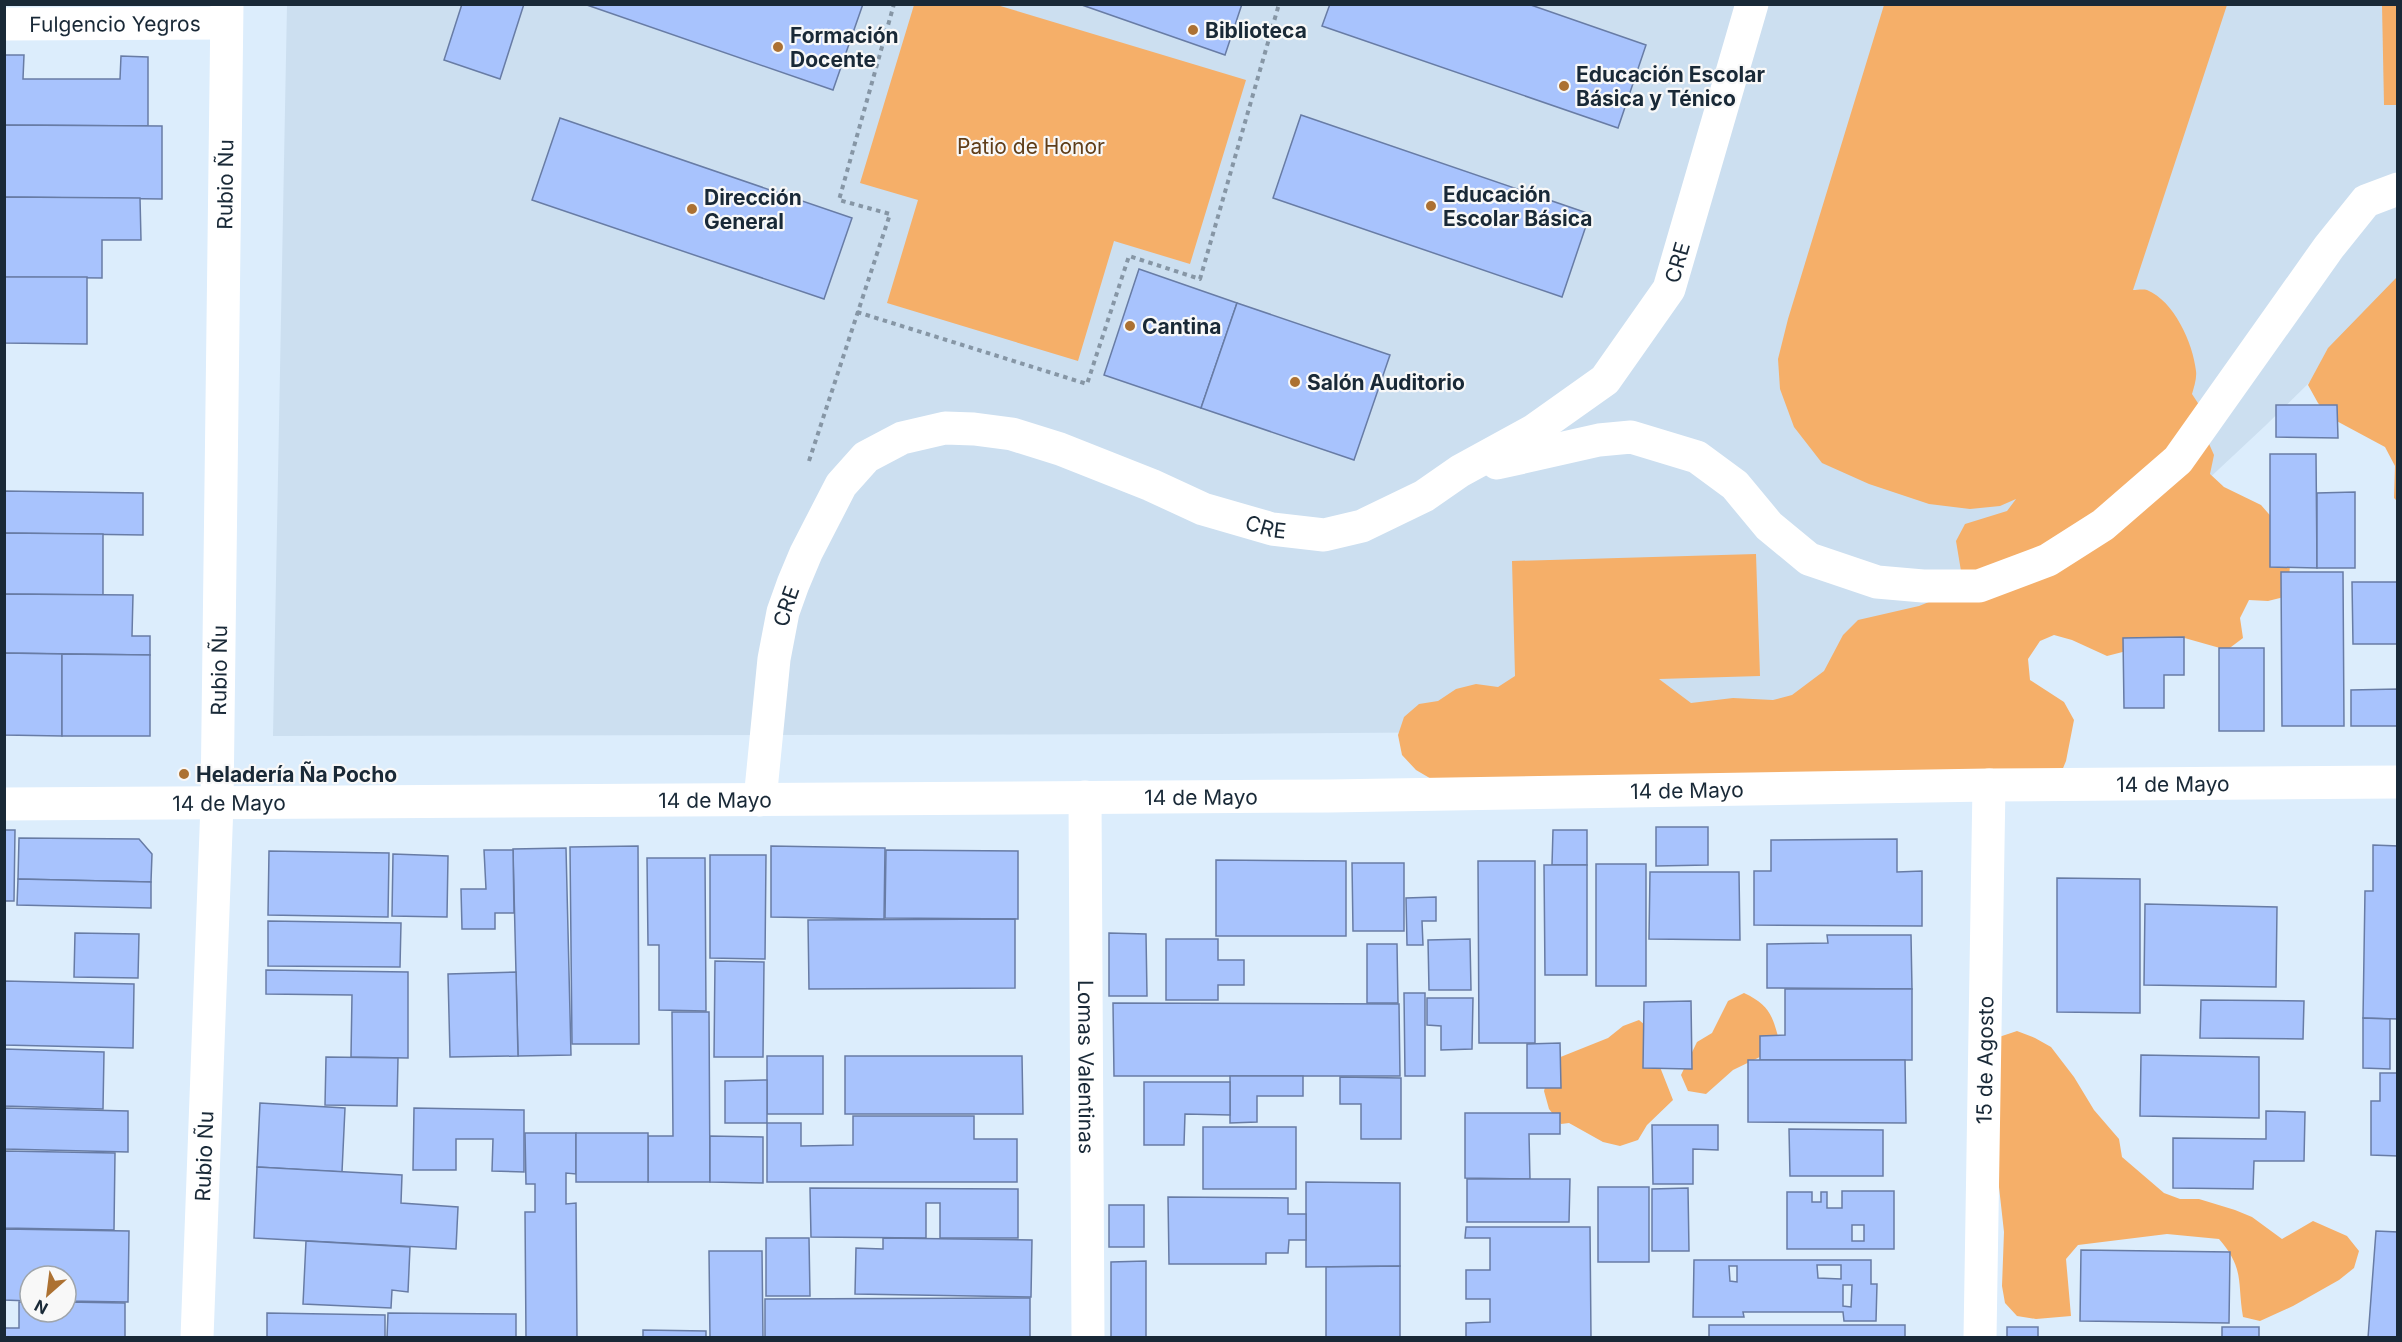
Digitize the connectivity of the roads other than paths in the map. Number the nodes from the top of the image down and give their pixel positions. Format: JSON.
{"nodes":[{"id":1,"x":1752,"y":4,"type":"edge"},
{"id":2,"x":226,"y":14,"type":"edge"},
{"id":3,"x":4,"y":24,"type":"edge"},
{"id":4,"x":2397,"y":189,"type":"edge"},
{"id":5,"x":1460,"y":471,"type":"junction"},
{"id":6,"x":2397,"y":782,"type":"edge"},
{"id":7,"x":1989,"y":785,"type":"junction"},
{"id":8,"x":1085,"y":797,"type":"junction"},
{"id":9,"x":760,"y":800,"type":"junction"},
{"id":10,"x":4,"y":804,"type":"edge"},
{"id":11,"x":217,"y":804,"type":"junction"},
{"id":12,"x":197,"y":1338,"type":"edge"},
{"id":13,"x":1089,"y":1338,"type":"edge"},
{"id":14,"x":1980,"y":1338,"type":"edge"}],
"edges":[{"from":1,"to":5,"type":"street","name":"CRE"},
{"from":2,"to":3,"type":"street","name":"Fulgencio Yegros"},
{"from":2,"to":11,"type":"street","name":"Rubio Ñu"},
{"from":4,"to":5,"type":"street"},
{"from":5,"to":9,"type":"street","name":"CRE"},
{"from":6,"to":7,"type":"street","name":"14 de Mayo"},
{"from":7,"to":8,"type":"street","name":"14 de Mayo"},
{"from":7,"to":14,"type":"street","name":"15 de Agosto"},
{"from":8,"to":9,"type":"street","name":"14 de Mayo"},
{"from":8,"to":13,"type":"street","name":"Lomas Valentinas"},
{"from":9,"to":11,"type":"street","name":"14 de Mayo"},
{"from":10,"to":11,"type":"street","name":"14 de Mayo"},
{"from":11,"to":12,"type":"street","name":"Rubio Ñu"}]}
